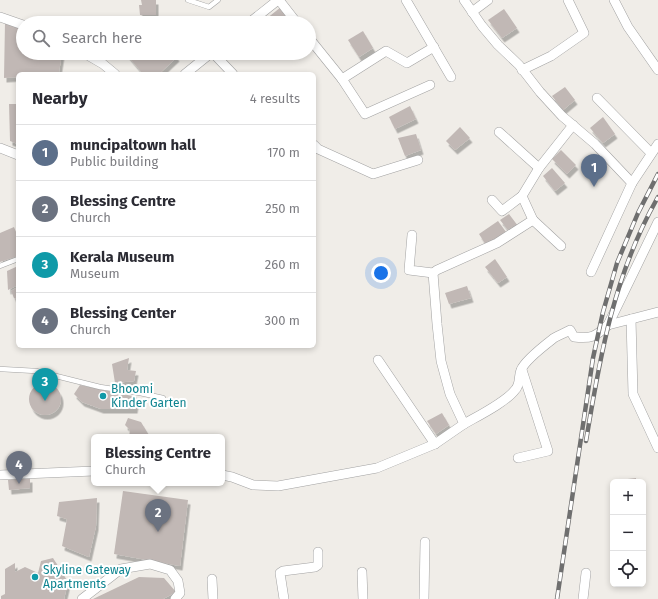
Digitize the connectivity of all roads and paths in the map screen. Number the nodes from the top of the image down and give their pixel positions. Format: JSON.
{"nodes":[{"id":1,"x":188,"y":0,"type":"edge"},
{"id":2,"x":218,"y":0,"type":"edge"},
{"id":3,"x":278,"y":0,"type":"edge"},
{"id":4,"x":406,"y":0,"type":"edge"},
{"id":5,"x":464,"y":0,"type":"edge"},
{"id":6,"x":488,"y":0,"type":"edge"},
{"id":7,"x":568,"y":0,"type":"edge"},
{"id":8,"x":614,"y":0,"type":"edge"},
{"id":9,"x":472,"y":12,"type":"junction"},
{"id":10,"x":259,"y":16,"type":"edge"},
{"id":11,"x":291,"y":16,"type":"edge"},
{"id":12,"x":0,"y":17,"type":"edge"},
{"id":13,"x":16,"y":23,"type":"edge"},
{"id":14,"x":316,"y":47,"type":"edge"},
{"id":15,"x":434,"y":47,"type":"junction"},
{"id":16,"x":97,"y":60,"type":"edge"},
{"id":17,"x":203,"y":60,"type":"edge"},
{"id":18,"x":219,"y":60,"type":"edge"},
{"id":19,"x":522,"y":70,"type":"junction"},
{"id":20,"x":658,"y":70,"type":"edge"},
{"id":21,"x":113,"y":72,"type":"edge"},
{"id":22,"x":188,"y":72,"type":"edge"},
{"id":23,"x":231,"y":72,"type":"edge"},
{"id":24,"x":451,"y":77,"type":"dead end"},
{"id":25,"x":342,"y":79,"type":"junction"},
{"id":26,"x":430,"y":85,"type":"dead end"},
{"id":27,"x":597,"y":98,"type":"dead end"},
{"id":28,"x":573,"y":125,"type":"junction"},
{"id":29,"x":499,"y":132,"type":"dead end"},
{"id":30,"x":658,"y":144,"type":"edge"},
{"id":31,"x":316,"y":147,"type":"edge"},
{"id":32,"x":0,"y":148,"type":"edge"},
{"id":33,"x":651,"y":153,"type":"junction"},
{"id":34,"x":16,"y":154,"type":"edge"},
{"id":35,"x":418,"y":160,"type":"dead end"},
{"id":36,"x":539,"y":168,"type":"junction"},
{"id":37,"x":632,"y":183,"type":"junction"},
{"id":38,"x":522,"y":196,"type":"junction"},
{"id":39,"x":492,"y":200,"type":"dead end"},
{"id":40,"x":533,"y":220,"type":"junction"},
{"id":41,"x":658,"y":222,"type":"edge"},
{"id":42,"x":412,"y":235,"type":"dead end"},
{"id":43,"x":561,"y":246,"type":"dead end"},
{"id":44,"x":16,"y":260,"type":"edge"},
{"id":45,"x":0,"y":266,"type":"edge"},
{"id":46,"x":591,"y":272,"type":"dead end"},
{"id":47,"x":433,"y":274,"type":"junction"},
{"id":48,"x":658,"y":312,"type":"edge"},
{"id":49,"x":631,"y":319,"type":"junction"},
{"id":50,"x":608,"y":325,"type":"junction"},
{"id":51,"x":378,"y":360,"type":"dead end"},
{"id":52,"x":522,"y":368,"type":"junction"},
{"id":53,"x":0,"y":369,"type":"edge"},
{"id":54,"x":162,"y":398,"type":"dead end"},
{"id":55,"x":464,"y":424,"type":"junction"},
{"id":56,"x":435,"y":444,"type":"junction"},
{"id":57,"x":658,"y":448,"type":"edge"},
{"id":58,"x":518,"y":458,"type":"dead end"},
{"id":59,"x":91,"y":472,"type":"edge"},
{"id":60,"x":0,"y":475,"type":"edge"},
{"id":61,"x":225,"y":477,"type":"edge"},
{"id":62,"x":424,"y":542,"type":"dead end"},
{"id":63,"x":318,"y":552,"type":"dead end"},
{"id":64,"x":362,"y":572,"type":"dead end"},
{"id":65,"x":586,"y":573,"type":"dead end"},
{"id":66,"x":212,"y":579,"type":"dead end"},
{"id":67,"x":82,"y":599,"type":"edge"},
{"id":68,"x":175,"y":599,"type":"edge"},
{"id":69,"x":213,"y":599,"type":"edge"},
{"id":70,"x":284,"y":599,"type":"edge"},
{"id":71,"x":363,"y":599,"type":"edge"},
{"id":72,"x":424,"y":599,"type":"edge"},
{"id":73,"x":583,"y":599,"type":"edge"}],
"edges":[{"from":1,"to":2,"type":"lane"},
{"from":3,"to":10,"type":"street"},
{"from":3,"to":11,"type":"street"},
{"from":4,"to":15,"type":"street"},
{"from":5,"to":9,"type":"street"},
{"from":6,"to":9,"type":"street"},
{"from":7,"to":19,"type":"street"},
{"from":8,"to":20,"type":"street"},
{"from":9,"to":19,"type":"street"},
{"from":12,"to":13,"type":"street"},
{"from":14,"to":25,"type":"street"},
{"from":15,"to":24,"type":"street"},
{"from":15,"to":25,"type":"street"},
{"from":16,"to":21,"type":"street"},
{"from":17,"to":22,"type":"street"},
{"from":18,"to":23,"type":"street"},
{"from":19,"to":28,"type":"street"},
{"from":25,"to":26,"type":"street"},
{"from":27,"to":33,"type":"street"},
{"from":28,"to":36,"type":"street"},
{"from":28,"to":37,"type":"street"},
{"from":29,"to":36,"type":"street"},
{"from":30,"to":33,"type":"street"},
{"from":31,"to":35,"type":"street"},
{"from":32,"to":34,"type":"street"},
{"from":33,"to":37,"type":"street"},
{"from":36,"to":38,"type":"street"},
{"from":37,"to":46,"type":"street"},
{"from":38,"to":39,"type":"street"},
{"from":38,"to":40,"type":"street"},
{"from":40,"to":43,"type":"street"},
{"from":40,"to":47,"type":"street"},
{"from":41,"to":50,"type":"street"},
{"from":42,"to":47,"type":"street"},
{"from":44,"to":45,"type":"lane"},
{"from":47,"to":55,"type":"street"},
{"from":48,"to":49,"type":"street"},
{"from":49,"to":50,"type":"street"},
{"from":49,"to":57,"type":"street"},
{"from":50,"to":52,"type":"street"},
{"from":51,"to":56,"type":"street"},
{"from":52,"to":55,"type":"street"},
{"from":52,"to":58,"type":"street"},
{"from":53,"to":54,"type":"lane"},
{"from":55,"to":56,"type":"street"},
{"from":56,"to":61,"type":"street"},
{"from":59,"to":60,"type":"street"},
{"from":62,"to":72,"type":"street"},
{"from":63,"to":70,"type":"street"},
{"from":64,"to":71,"type":"street"},
{"from":65,"to":73,"type":"street"},
{"from":66,"to":69,"type":"street"},
{"from":67,"to":68,"type":"street"}]}
